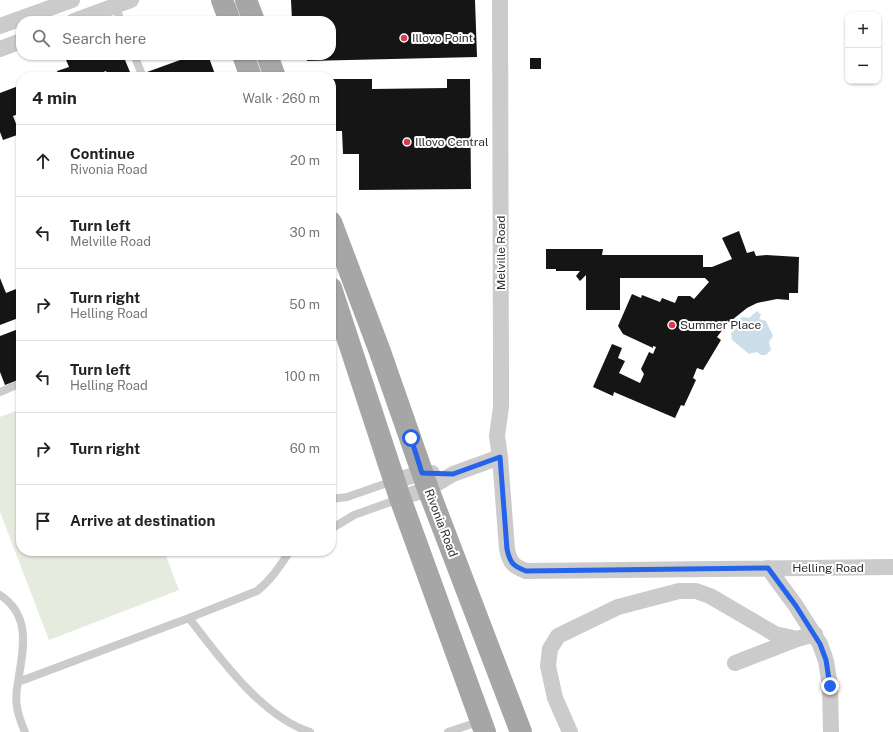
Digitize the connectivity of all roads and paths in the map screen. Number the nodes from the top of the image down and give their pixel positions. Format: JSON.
{"nodes":[{"id":1,"x":72,"y":0,"type":"edge"},
{"id":2,"x":132,"y":0,"type":"edge"},
{"id":3,"x":222,"y":0,"type":"edge"},
{"id":4,"x":246,"y":0,"type":"edge"},
{"id":5,"x":500,"y":0,"type":"edge"},
{"id":6,"x":114,"y":3,"type":"edge"},
{"id":7,"x":35,"y":16,"type":"edge"},
{"id":8,"x":85,"y":16,"type":"edge"},
{"id":9,"x":119,"y":16,"type":"edge"},
{"id":10,"x":228,"y":16,"type":"edge"},
{"id":11,"x":252,"y":16,"type":"edge"},
{"id":12,"x":16,"y":22,"type":"edge"},
{"id":13,"x":0,"y":26,"type":"edge"},
{"id":14,"x":16,"y":43,"type":"edge"},
{"id":15,"x":0,"y":49,"type":"edge"},
{"id":16,"x":136,"y":60,"type":"edge"},
{"id":17,"x":245,"y":60,"type":"edge"},
{"id":18,"x":269,"y":60,"type":"edge"},
{"id":19,"x":141,"y":72,"type":"edge"},
{"id":20,"x":249,"y":72,"type":"edge"},
{"id":21,"x":273,"y":72,"type":"edge"},
{"id":22,"x":336,"y":235,"type":"edge"},
{"id":23,"x":336,"y":303,"type":"edge"},
{"id":24,"x":16,"y":385,"type":"edge"},
{"id":25,"x":0,"y":392,"type":"edge"},
{"id":26,"x":500,"y":457,"type":"junction"},
{"id":27,"x":425,"y":481,"type":"junction"},
{"id":28,"x":397,"y":490,"type":"junction"},
{"id":29,"x":336,"y":498,"type":"edge"},
{"id":30,"x":336,"y":525,"type":"edge"},
{"id":31,"x":287,"y":556,"type":"edge"},
{"id":32,"x":893,"y":567,"type":"edge"},
{"id":33,"x":768,"y":568,"type":"junction"},
{"id":34,"x":0,"y":595,"type":"edge"},
{"id":35,"x":189,"y":618,"type":"junction"},
{"id":36,"x":815,"y":634,"type":"junction"},
{"id":37,"x":797,"y":639,"type":"junction"},
{"id":38,"x":735,"y":663,"type":"dead end"},
{"id":39,"x":18,"y":682,"type":"junction"},
{"id":40,"x":483,"y":726,"type":"edge"},
{"id":41,"x":24,"y":732,"type":"edge"},
{"id":42,"x":310,"y":732,"type":"edge"},
{"id":43,"x":448,"y":732,"type":"edge"},
{"id":44,"x":521,"y":732,"type":"edge"},
{"id":45,"x":570,"y":732,"type":"edge"},
{"id":46,"x":831,"y":732,"type":"edge"}],
"edges":[{"from":1,"to":7,"type":"street"},
{"from":2,"to":6,"type":"street"},
{"from":3,"to":10,"type":"main road"},
{"from":4,"to":11,"type":"main road"},
{"from":5,"to":26,"type":"street","name":"Melville Road"},
{"from":6,"to":8,"type":"street"},
{"from":6,"to":9,"type":"lane"},
{"from":12,"to":13,"type":"street"},
{"from":14,"to":15,"type":"street"},
{"from":16,"to":19,"type":"lane"},
{"from":17,"to":20,"type":"main road"},
{"from":18,"to":21,"type":"main road"},
{"from":22,"to":27,"type":"main road","name":"Rivonia Road"},
{"from":23,"to":28,"type":"main road"},
{"from":24,"to":25,"type":"lane"},
{"from":26,"to":27,"type":"street"},
{"from":26,"to":33,"type":"street","name":"Helling Road"},
{"from":27,"to":28,"type":"street"},
{"from":27,"to":44,"type":"main road","name":"Rivonia Road"},
{"from":28,"to":29,"type":"lane"},
{"from":28,"to":30,"type":"lane"},
{"from":28,"to":40,"type":"main road"},
{"from":31,"to":35,"type":"lane"},
{"from":32,"to":33,"type":"street","name":"Helling Road"},
{"from":33,"to":36,"type":"street"},
{"from":34,"to":39,"type":"lane"},
{"from":35,"to":39,"type":"lane"},
{"from":35,"to":42,"type":"lane"},
{"from":36,"to":37,"type":"street"},
{"from":36,"to":46,"type":"street"},
{"from":37,"to":38,"type":"street"},
{"from":37,"to":45,"type":"street"},
{"from":39,"to":41,"type":"lane"},
{"from":40,"to":43,"type":"lane"}]}
